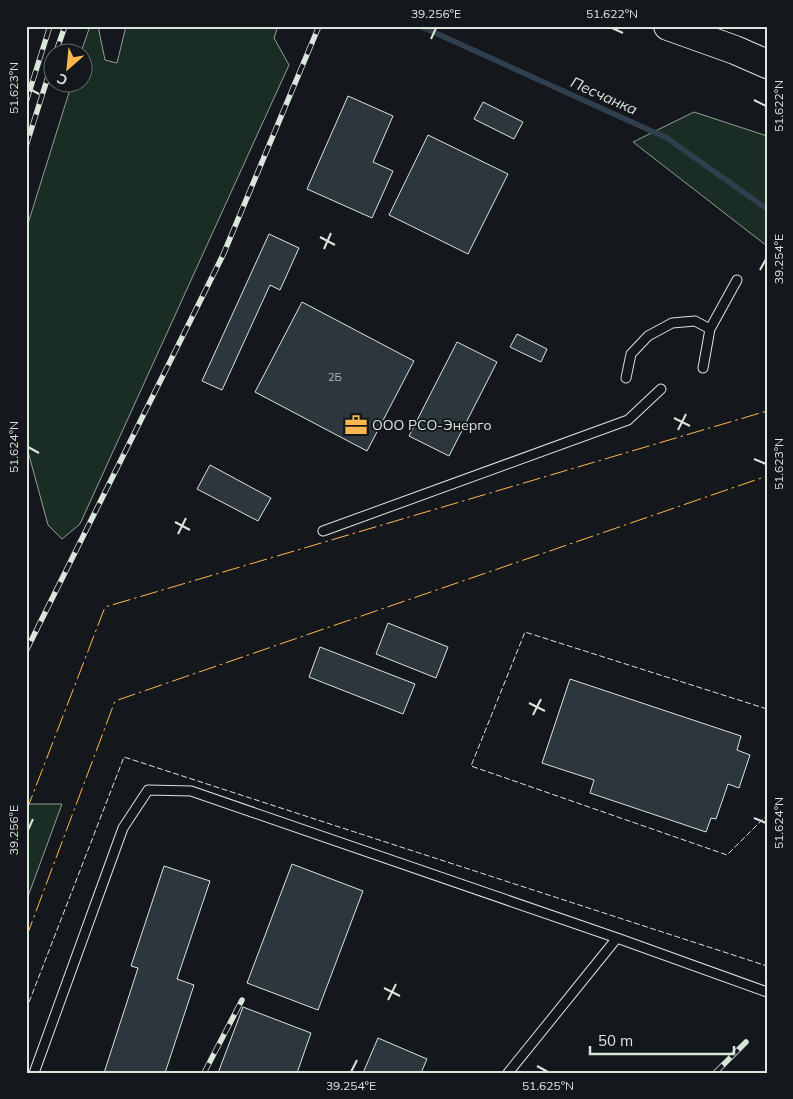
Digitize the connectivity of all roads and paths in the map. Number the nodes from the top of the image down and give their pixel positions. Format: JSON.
{"nodes":[{"id":1,"x":668,"y":26,"type":"edge"},
{"id":2,"x":767,"y":64,"type":"edge"},
{"id":3,"x":737,"y":280,"type":"dead end"},
{"id":4,"x":710,"y":329,"type":"junction"},
{"id":5,"x":703,"y":368,"type":"dead end"},
{"id":6,"x":626,"y":378,"type":"dead end"},
{"id":7,"x":661,"y":389,"type":"dead end"},
{"id":8,"x":323,"y":531,"type":"dead end"},
{"id":9,"x":617,"y":938,"type":"junction"},
{"id":10,"x":767,"y":992,"type":"edge"},
{"id":11,"x":34,"y":1073,"type":"edge"},
{"id":12,"x":508,"y":1073,"type":"edge"}],
"edges":[{"from":1,"to":2,"type":"highway"},
{"from":3,"to":4,"type":"lane"},
{"from":4,"to":5,"type":"lane"},
{"from":4,"to":6,"type":"lane"},
{"from":7,"to":8,"type":"lane"},
{"from":9,"to":10,"type":"lane"},
{"from":9,"to":11,"type":"lane"},
{"from":9,"to":12,"type":"lane"}]}
